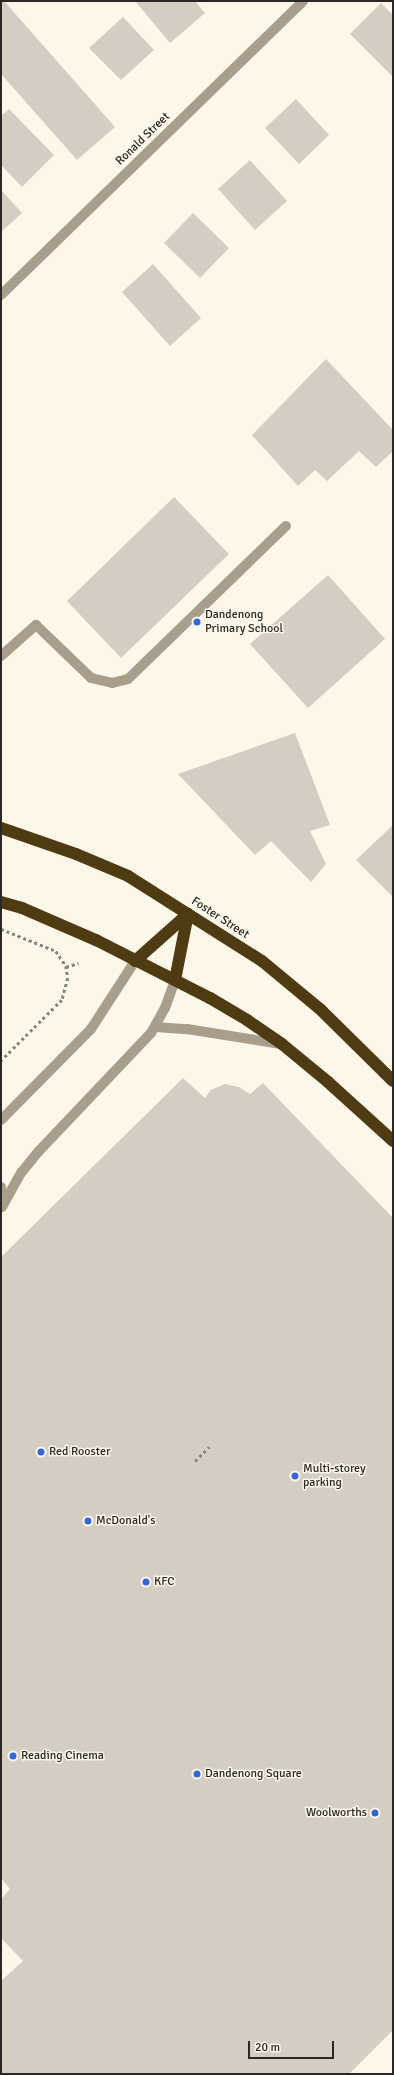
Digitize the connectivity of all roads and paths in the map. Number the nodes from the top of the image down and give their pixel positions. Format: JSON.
{"nodes":[{"id":1,"x":303,"y":1,"type":"edge"},
{"id":2,"x":1,"y":295,"type":"edge"},
{"id":3,"x":286,"y":526,"type":"dead end"},
{"id":4,"x":1,"y":656,"type":"edge"},
{"id":5,"x":1,"y":828,"type":"edge"},
{"id":6,"x":1,"y":902,"type":"edge"},
{"id":7,"x":188,"y":914,"type":"junction"},
{"id":8,"x":1,"y":929,"type":"edge"},
{"id":9,"x":135,"y":961,"type":"junction"},
{"id":10,"x":78,"y":963,"type":"dead end"},
{"id":11,"x":66,"y":967,"type":"junction"},
{"id":12,"x":176,"y":980,"type":"junction"},
{"id":13,"x":155,"y":1027,"type":"junction"},
{"id":14,"x":282,"y":1044,"type":"junction"},
{"id":15,"x":1,"y":1061,"type":"edge"},
{"id":16,"x":393,"y":1081,"type":"edge"},
{"id":17,"x":1,"y":1120,"type":"edge"},
{"id":18,"x":393,"y":1141,"type":"edge"},
{"id":19,"x":1,"y":1187,"type":"edge"},
{"id":20,"x":1,"y":1209,"type":"edge"},
{"id":21,"x":209,"y":1447,"type":"dead end"},
{"id":22,"x":195,"y":1461,"type":"dead end"}],
"edges":[{"from":1,"to":2,"type":"street","name":"Ronald Street"},
{"from":3,"to":4,"type":"street"},
{"from":5,"to":7,"type":"highway","name":"Foster Street"},
{"from":6,"to":9,"type":"highway"},
{"from":7,"to":9,"type":"highway"},
{"from":7,"to":12,"type":"highway"},
{"from":7,"to":16,"type":"highway","name":"Foster Street"},
{"from":8,"to":11,"type":"path"},
{"from":9,"to":12,"type":"highway"},
{"from":9,"to":17,"type":"street"},
{"from":10,"to":11,"type":"path"},
{"from":11,"to":15,"type":"path"},
{"from":12,"to":13,"type":"street"},
{"from":12,"to":14,"type":"highway"},
{"from":13,"to":14,"type":"street"},
{"from":13,"to":20,"type":"street"},
{"from":14,"to":18,"type":"highway"},
{"from":19,"to":20,"type":"street"},
{"from":21,"to":22,"type":"path"}]}
